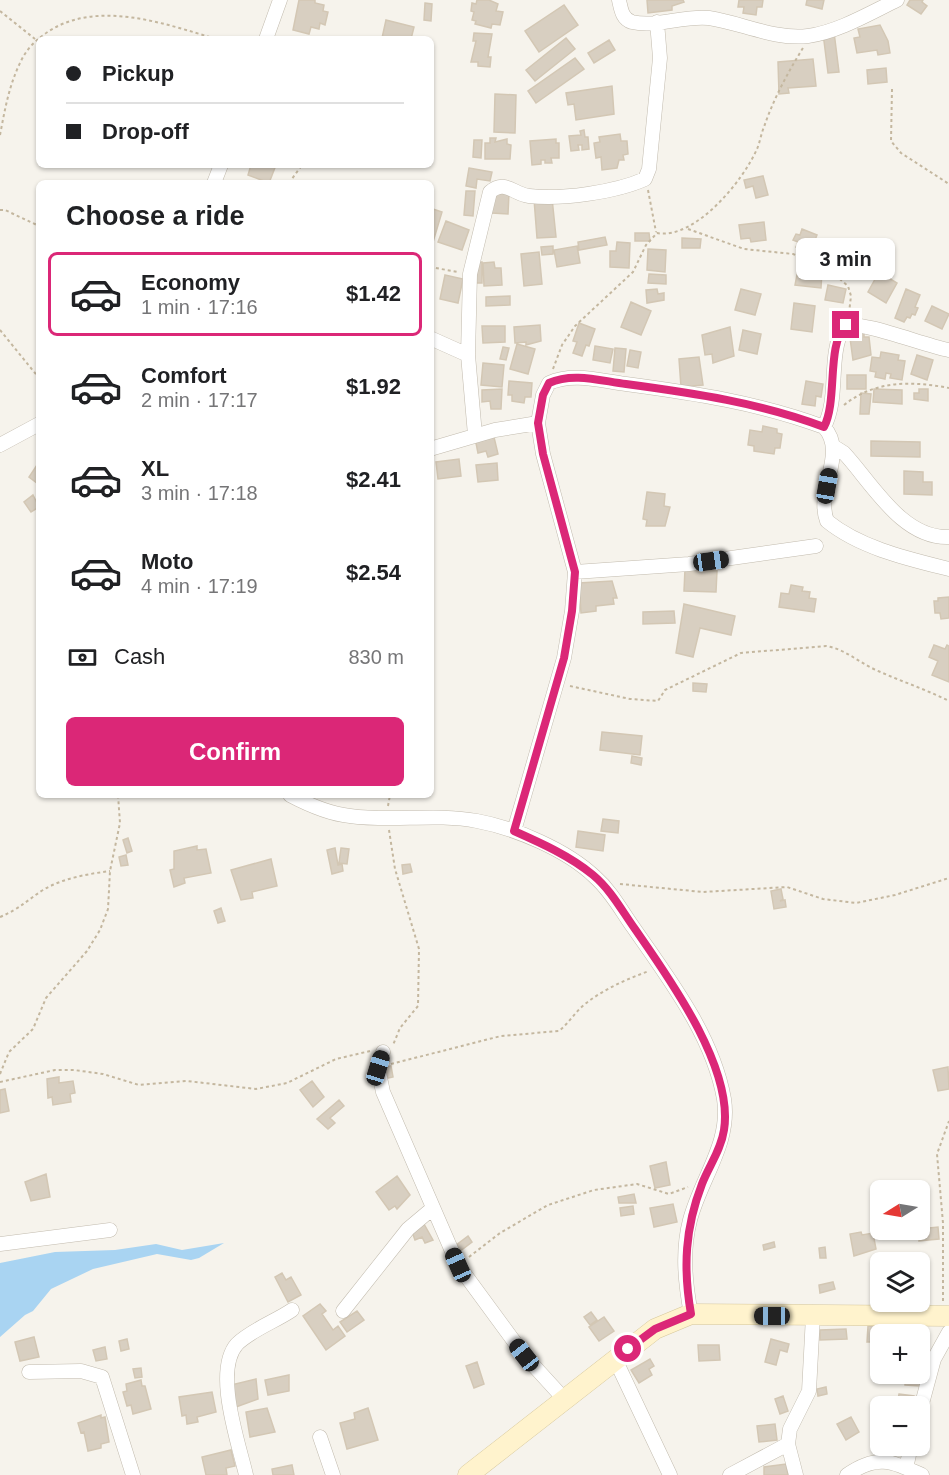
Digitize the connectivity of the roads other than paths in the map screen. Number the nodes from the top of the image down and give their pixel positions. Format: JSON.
{"nodes":[{"id":1,"x":280,"y":0,"type":"edge"},
{"id":2,"x":619,"y":0,"type":"edge"},
{"id":3,"x":897,"y":0,"type":"edge"},
{"id":4,"x":657,"y":22,"type":"junction"},
{"id":5,"x":267,"y":36,"type":"edge"},
{"id":6,"x":434,"y":340,"type":"edge"},
{"id":7,"x":949,"y":350,"type":"edge"},
{"id":8,"x":468,"y":355,"type":"junction"},
{"id":9,"x":827,"y":421,"type":"junction"},
{"id":10,"x":538,"y":423,"type":"junction"},
{"id":11,"x":36,"y":426,"type":"edge"},
{"id":12,"x":475,"y":435,"type":"junction"},
{"id":13,"x":0,"y":445,"type":"edge"},
{"id":14,"x":833,"y":446,"type":"junction"},
{"id":15,"x":434,"y":448,"type":"edge"},
{"id":16,"x":949,"y":537,"type":"edge"},
{"id":17,"x":816,"y":546,"type":"dead end"},
{"id":18,"x":949,"y":569,"type":"edge"},
{"id":19,"x":575,"y":572,"type":"junction"},
{"id":20,"x":298,"y":798,"type":"edge"},
{"id":21,"x":514,"y":831,"type":"junction"},
{"id":22,"x":382,"y":1052,"type":"road end"},
{"id":23,"x":433,"y":1208,"type":"junction"},
{"id":24,"x":110,"y":1230,"type":"dead end"},
{"id":25,"x":0,"y":1244,"type":"edge"},
{"id":26,"x":292,"y":1310,"type":"dead end"},
{"id":27,"x":343,"y":1311,"type":"dead end"},
{"id":28,"x":691,"y":1314,"type":"junction"},
{"id":29,"x":813,"y":1316,"type":"junction"},
{"id":30,"x":947,"y":1321,"type":"edge"},
{"id":31,"x":615,"y":1359,"type":"junction"},
{"id":32,"x":29,"y":1372,"type":"dead end"},
{"id":33,"x":924,"y":1396,"type":"edge"},
{"id":34,"x":565,"y":1400,"type":"junction"},
{"id":35,"x":320,"y":1437,"type":"dead end"},
{"id":36,"x":788,"y":1444,"type":"junction"},
{"id":37,"x":909,"y":1456,"type":"edge"},
{"id":38,"x":906,"y":1468,"type":"junction"},
{"id":39,"x":133,"y":1475,"type":"edge"},
{"id":40,"x":246,"y":1475,"type":"edge"},
{"id":41,"x":333,"y":1475,"type":"edge"},
{"id":42,"x":468,"y":1475,"type":"edge"},
{"id":43,"x":669,"y":1475,"type":"edge"},
{"id":44,"x":730,"y":1475,"type":"edge"},
{"id":45,"x":796,"y":1475,"type":"edge"},
{"id":46,"x":847,"y":1475,"type":"edge"},
{"id":47,"x":922,"y":1475,"type":"edge"}],
"edges":[{"from":1,"to":5,"type":"street"},
{"from":2,"to":4,"type":"street"},
{"from":3,"to":4,"type":"street"},
{"from":4,"to":8,"type":"street"},
{"from":6,"to":8,"type":"street"},
{"from":7,"to":9,"type":"street"},
{"from":8,"to":12,"type":"street"},
{"from":9,"to":10,"type":"street"},
{"from":9,"to":14,"type":"street"},
{"from":10,"to":12,"type":"street"},
{"from":10,"to":19,"type":"street"},
{"from":11,"to":13,"type":"street"},
{"from":12,"to":15,"type":"street"},
{"from":14,"to":16,"type":"street"},
{"from":14,"to":18,"type":"street"},
{"from":17,"to":19,"type":"street"},
{"from":19,"to":21,"type":"street"},
{"from":20,"to":21,"type":"street"},
{"from":21,"to":28,"type":"street"},
{"from":22,"to":23,"type":"street"},
{"from":23,"to":27,"type":"street"},
{"from":23,"to":34,"type":"street"},
{"from":24,"to":25,"type":"street"},
{"from":26,"to":40,"type":"street"},
{"from":28,"to":29,"type":"street"},
{"from":28,"to":31,"type":"street"},
{"from":29,"to":30,"type":"street"},
{"from":29,"to":36,"type":"street"},
{"from":30,"to":33,"type":"street"},
{"from":31,"to":34,"type":"street"},
{"from":31,"to":43,"type":"street"},
{"from":32,"to":39,"type":"street"},
{"from":34,"to":42,"type":"street"},
{"from":35,"to":41,"type":"street"},
{"from":36,"to":44,"type":"street"},
{"from":36,"to":45,"type":"street"},
{"from":37,"to":38,"type":"street"},
{"from":38,"to":46,"type":"street"},
{"from":38,"to":47,"type":"street"}]}
